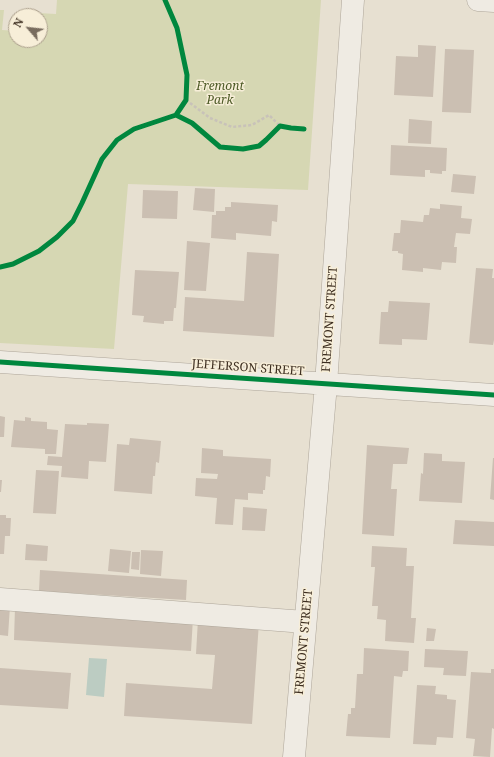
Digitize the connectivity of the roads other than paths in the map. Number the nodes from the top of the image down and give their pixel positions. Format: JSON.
{"nodes":[{"id":1,"x":353,"y":0,"type":"edge"},
{"id":2,"x":478,"y":0,"type":"edge"},
{"id":3,"x":494,"y":1,"type":"edge"},
{"id":4,"x":0,"y":362,"type":"edge"},
{"id":5,"x":326,"y":384,"type":"junction"},
{"id":6,"x":494,"y":395,"type":"edge"},
{"id":7,"x":0,"y":599,"type":"edge"},
{"id":8,"x":306,"y":622,"type":"junction"},
{"id":9,"x":294,"y":757,"type":"edge"}],
"edges":[{"from":1,"to":5,"type":"street","name":"FREMONT STREET"},
{"from":2,"to":3,"type":"street"},
{"from":4,"to":5,"type":"street","name":"JEFFERSON STREET"},
{"from":5,"to":6,"type":"street","name":"JEFFERSON STREET"},
{"from":5,"to":8,"type":"street","name":"FREMONT STREET"},
{"from":7,"to":8,"type":"street"},
{"from":8,"to":9,"type":"street","name":"FREMONT STREET"}]}
